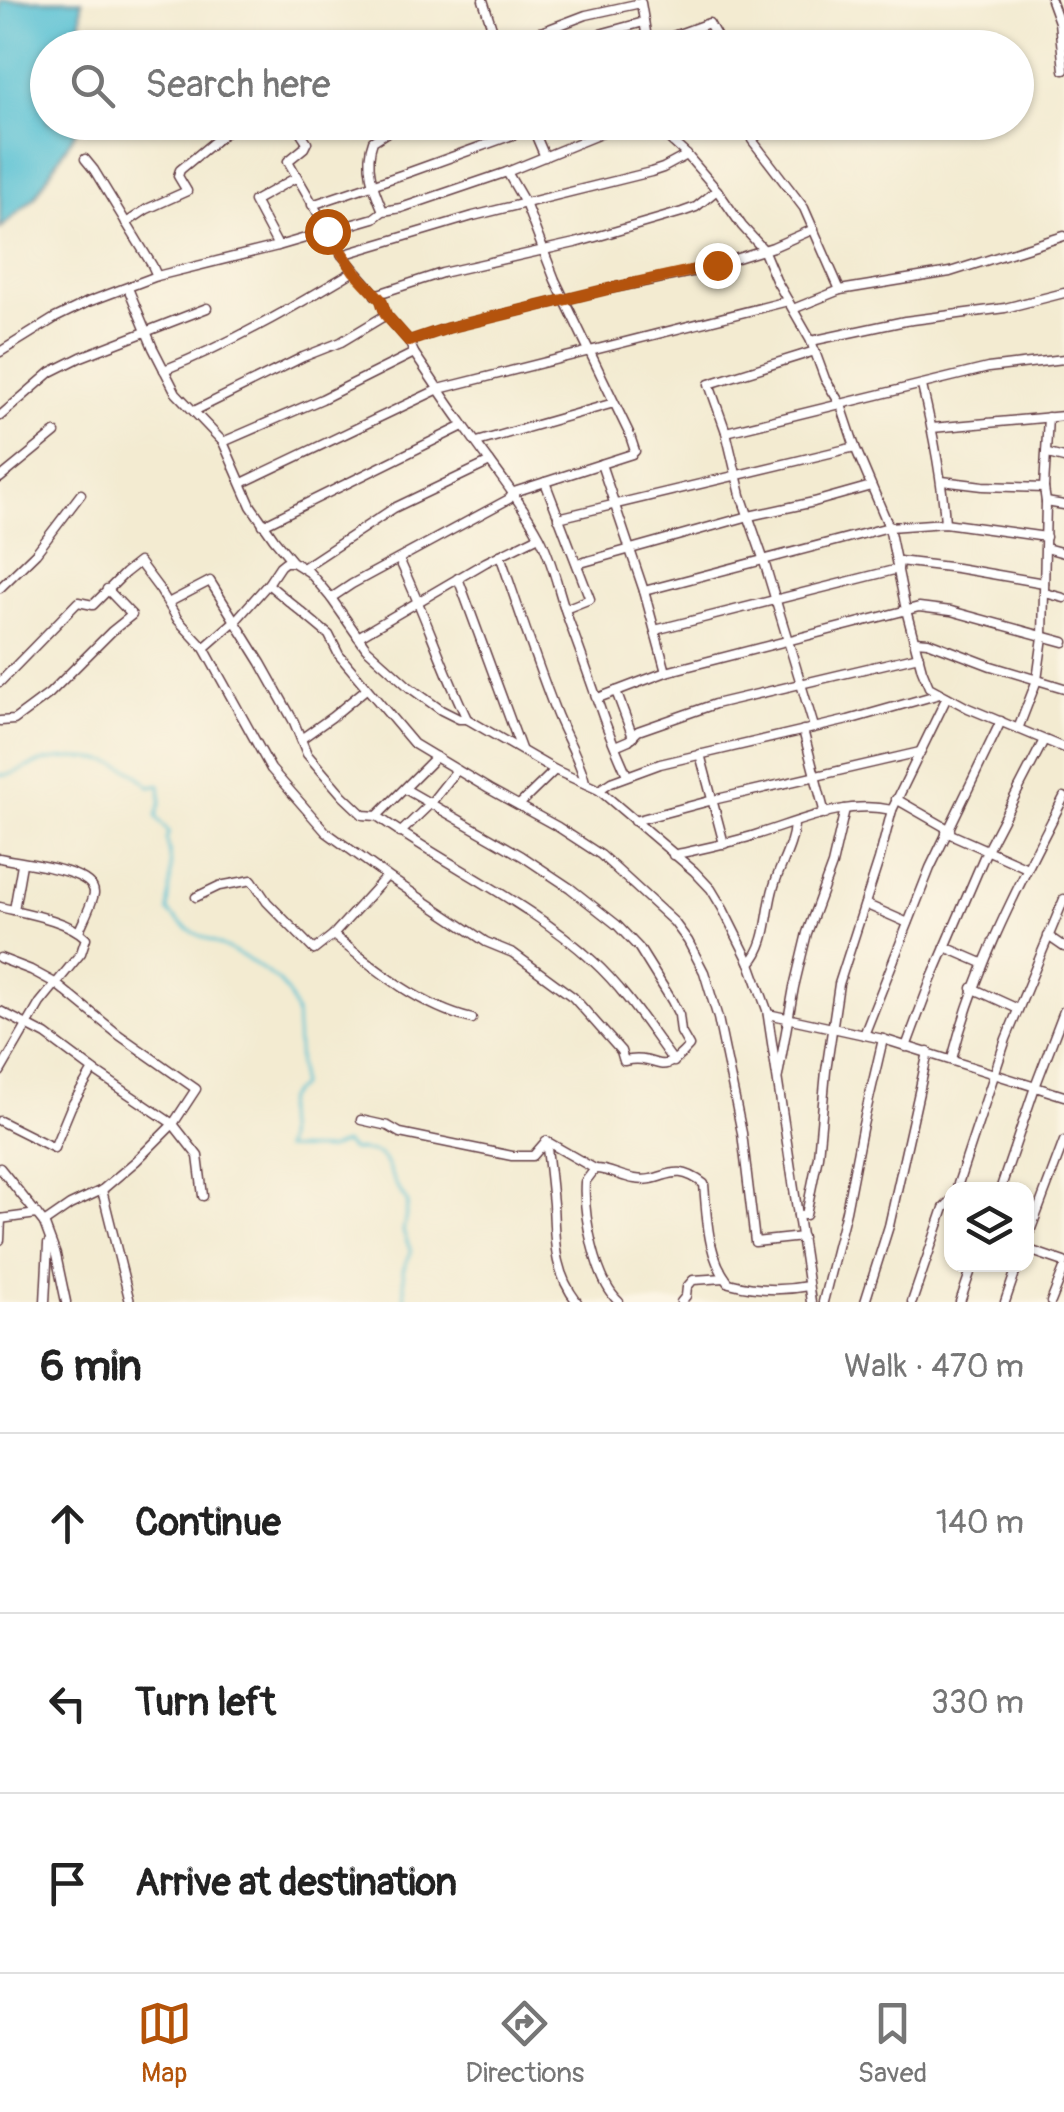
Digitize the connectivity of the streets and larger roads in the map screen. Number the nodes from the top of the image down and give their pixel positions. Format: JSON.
{"nodes":[{"id":1,"x":483,"y":0,"type":"edge"},
{"id":2,"x":1051,"y":0,"type":"edge"},
{"id":3,"x":644,"y":22,"type":"junction"},
{"id":4,"x":493,"y":30,"type":"edge"},
{"id":5,"x":545,"y":30,"type":"edge"},
{"id":6,"x":617,"y":30,"type":"edge"},
{"id":7,"x":644,"y":30,"type":"edge"},
{"id":8,"x":687,"y":30,"type":"edge"},
{"id":9,"x":713,"y":30,"type":"edge"},
{"id":10,"x":1063,"y":41,"type":"edge"},
{"id":11,"x":1064,"y":70,"type":"edge"},
{"id":12,"x":216,"y":140,"type":"edge"},
{"id":13,"x":307,"y":140,"type":"edge"},
{"id":14,"x":373,"y":140,"type":"edge"},
{"id":15,"x":491,"y":140,"type":"edge"},
{"id":16,"x":538,"y":140,"type":"edge"},
{"id":17,"x":586,"y":140,"type":"edge"},
{"id":18,"x":671,"y":140,"type":"edge"},
{"id":19,"x":677,"y":140,"type":"edge"},
{"id":20,"x":752,"y":140,"type":"edge"},
{"id":21,"x":673,"y":142,"type":"junction"},
{"id":22,"x":687,"y":155,"type":"junction"},
{"id":23,"x":545,"y":157,"type":"junction"},
{"id":24,"x":85,"y":160,"type":"dead end"},
{"id":25,"x":507,"y":172,"type":"junction"},
{"id":26,"x":297,"y":176,"type":"junction"},
{"id":27,"x":372,"y":185,"type":"junction"},
{"id":28,"x":718,"y":190,"type":"junction"},
{"id":29,"x":526,"y":203,"type":"junction"},
{"id":30,"x":312,"y":205,"type":"junction"},
{"id":31,"x":383,"y":211,"type":"junction"},
{"id":32,"x":126,"y":222,"type":"junction"},
{"id":33,"x":814,"y":229,"type":"junction"},
{"id":34,"x":327,"y":231,"type":"junction"},
{"id":35,"x":1064,"y":236,"type":"edge"},
{"id":36,"x":278,"y":246,"type":"junction"},
{"id":37,"x":544,"y":249,"type":"junction"},
{"id":38,"x":763,"y":250,"type":"junction"},
{"id":39,"x":342,"y":255,"type":"junction"},
{"id":40,"x":354,"y":271,"type":"junction"},
{"id":41,"x":156,"y":276,"type":"junction"},
{"id":42,"x":128,"y":288,"type":"junction"},
{"id":43,"x":840,"y":290,"type":"junction"},
{"id":44,"x":1064,"y":293,"type":"edge"},
{"id":45,"x":375,"y":295,"type":"junction"},
{"id":46,"x":566,"y":301,"type":"junction"},
{"id":47,"x":791,"y":305,"type":"junction"},
{"id":48,"x":207,"y":308,"type":"dead end"},
{"id":49,"x":386,"y":315,"type":"junction"},
{"id":50,"x":146,"y":330,"type":"junction"},
{"id":51,"x":409,"y":341,"type":"junction"},
{"id":52,"x":811,"y":341,"type":"junction"},
{"id":53,"x":815,"y":351,"type":"junction"},
{"id":54,"x":0,"y":352,"type":"edge"},
{"id":55,"x":590,"y":352,"type":"junction"},
{"id":56,"x":414,"y":353,"type":"junction"},
{"id":57,"x":1064,"y":359,"type":"edge"},
{"id":58,"x":164,"y":370,"type":"junction"},
{"id":59,"x":922,"y":386,"type":"junction"},
{"id":60,"x":439,"y":389,"type":"junction"},
{"id":61,"x":614,"y":403,"type":"junction"},
{"id":62,"x":841,"y":405,"type":"junction"},
{"id":63,"x":194,"y":411,"type":"junction"},
{"id":64,"x":0,"y":416,"type":"edge"},
{"id":65,"x":1064,"y":416,"type":"edge"},
{"id":66,"x":1048,"y":417,"type":"junction"},
{"id":67,"x":464,"y":426,"type":"junction"},
{"id":68,"x":932,"y":428,"type":"junction"},
{"id":69,"x":726,"y":432,"type":"junction"},
{"id":70,"x":55,"y":433,"type":"dead end"},
{"id":71,"x":223,"y":442,"type":"junction"},
{"id":72,"x":477,"y":442,"type":"junction"},
{"id":73,"x":855,"y":447,"type":"junction"},
{"id":74,"x":1048,"y":454,"type":"junction"},
{"id":75,"x":1064,"y":458,"type":"edge"},
{"id":76,"x":490,"y":462,"type":"junction"},
{"id":77,"x":601,"y":464,"type":"junction"},
{"id":78,"x":737,"y":475,"type":"junction"},
{"id":79,"x":0,"y":478,"type":"edge"},
{"id":80,"x":545,"y":482,"type":"junction"},
{"id":81,"x":942,"y":482,"type":"junction"},
{"id":82,"x":242,"y":484,"type":"junction"},
{"id":83,"x":872,"y":486,"type":"junction"},
{"id":84,"x":1044,"y":488,"type":"junction"},
{"id":85,"x":514,"y":492,"type":"junction"},
{"id":86,"x":81,"y":494,"type":"dead end"},
{"id":87,"x":1046,"y":502,"type":"junction"},
{"id":88,"x":616,"y":505,"type":"junction"},
{"id":89,"x":1064,"y":506,"type":"edge"},
{"id":90,"x":750,"y":516,"type":"junction"},
{"id":91,"x":558,"y":518,"type":"junction"},
{"id":92,"x":945,"y":523,"type":"junction"},
{"id":93,"x":264,"y":525,"type":"junction"},
{"id":94,"x":890,"y":527,"type":"junction"},
{"id":95,"x":539,"y":536,"type":"junction"},
{"id":96,"x":1046,"y":537,"type":"junction"},
{"id":97,"x":1046,"y":548,"type":"junction"},
{"id":98,"x":628,"y":549,"type":"junction"},
{"id":99,"x":1064,"y":552,"type":"edge"},
{"id":100,"x":500,"y":555,"type":"junction"},
{"id":101,"x":764,"y":558,"type":"junction"},
{"id":102,"x":398,"y":560,"type":"junction"},
{"id":103,"x":293,"y":562,"type":"junction"},
{"id":104,"x":578,"y":564,"type":"junction"},
{"id":105,"x":303,"y":568,"type":"junction"},
{"id":106,"x":898,"y":570,"type":"junction"},
{"id":107,"x":458,"y":578,"type":"junction"},
{"id":108,"x":268,"y":584,"type":"junction"},
{"id":109,"x":0,"y":588,"type":"edge"},
{"id":110,"x":1045,"y":588,"type":"junction"},
{"id":111,"x":108,"y":589,"type":"junction"},
{"id":112,"x":644,"y":591,"type":"junction"},
{"id":113,"x":331,"y":598,"type":"junction"},
{"id":114,"x":1064,"y":598,"type":"edge"},
{"id":115,"x":775,"y":600,"type":"junction"},
{"id":116,"x":419,"y":601,"type":"junction"},
{"id":117,"x":168,"y":603,"type":"junction"},
{"id":118,"x":565,"y":609,"type":"junction"},
{"id":119,"x":906,"y":610,"type":"junction"},
{"id":120,"x":234,"y":622,"type":"junction"},
{"id":121,"x":656,"y":630,"type":"junction"},
{"id":122,"x":358,"y":637,"type":"junction"},
{"id":123,"x":1043,"y":637,"type":"junction"},
{"id":124,"x":788,"y":641,"type":"junction"},
{"id":125,"x":915,"y":642,"type":"junction"},
{"id":126,"x":1064,"y":642,"type":"edge"},
{"id":127,"x":204,"y":648,"type":"junction"},
{"id":128,"x":919,"y":656,"type":"junction"},
{"id":129,"x":666,"y":672,"type":"junction"},
{"id":130,"x":1036,"y":680,"type":"junction"},
{"id":131,"x":0,"y":682,"type":"edge"},
{"id":132,"x":801,"y":682,"type":"junction"},
{"id":133,"x":1064,"y":688,"type":"edge"},
{"id":134,"x":366,"y":689,"type":"junction"},
{"id":135,"x":616,"y":691,"type":"junction"},
{"id":136,"x":943,"y":696,"type":"junction"},
{"id":137,"x":598,"y":698,"type":"junction"},
{"id":138,"x":466,"y":719,"type":"junction"},
{"id":139,"x":0,"y":721,"type":"edge"},
{"id":140,"x":1000,"y":721,"type":"junction"},
{"id":141,"x":814,"y":728,"type":"junction"},
{"id":142,"x":1018,"y":729,"type":"junction"},
{"id":143,"x":803,"y":730,"type":"junction"},
{"id":144,"x":633,"y":737,"type":"junction"},
{"id":145,"x":301,"y":738,"type":"junction"},
{"id":146,"x":1044,"y":740,"type":"junction"},
{"id":147,"x":616,"y":746,"type":"junction"},
{"id":148,"x":1064,"y":748,"type":"edge"},
{"id":149,"x":521,"y":749,"type":"junction"},
{"id":150,"x":920,"y":752,"type":"junction"},
{"id":151,"x":700,"y":754,"type":"junction"},
{"id":152,"x":436,"y":757,"type":"junction"},
{"id":153,"x":457,"y":770,"type":"junction"},
{"id":154,"x":555,"y":770,"type":"junction"},
{"id":155,"x":627,"y":775,"type":"junction"},
{"id":156,"x":814,"y":776,"type":"junction"},
{"id":157,"x":584,"y":782,"type":"junction"},
{"id":158,"x":406,"y":789,"type":"junction"},
{"id":159,"x":599,"y":790,"type":"junction"},
{"id":160,"x":1064,"y":797,"type":"edge"},
{"id":161,"x":896,"y":799,"type":"junction"},
{"id":162,"x":713,"y":800,"type":"junction"},
{"id":163,"x":430,"y":804,"type":"junction"},
{"id":164,"x":519,"y":805,"type":"junction"},
{"id":165,"x":844,"y":809,"type":"junction"},
{"id":166,"x":892,"y":810,"type":"junction"},
{"id":167,"x":825,"y":814,"type":"junction"},
{"id":168,"x":376,"y":816,"type":"junction"},
{"id":169,"x":634,"y":821,"type":"junction"},
{"id":170,"x":794,"y":824,"type":"junction"},
{"id":171,"x":948,"y":831,"type":"junction"},
{"id":172,"x":400,"y":833,"type":"junction"},
{"id":173,"x":724,"y":844,"type":"junction"},
{"id":174,"x":988,"y":850,"type":"junction"},
{"id":175,"x":673,"y":855,"type":"junction"},
{"id":176,"x":0,"y":858,"type":"edge"},
{"id":177,"x":22,"y":864,"type":"junction"},
{"id":178,"x":1027,"y":868,"type":"junction"},
{"id":179,"x":387,"y":876,"type":"junction"},
{"id":180,"x":196,"y":897,"type":"dead end"},
{"id":181,"x":1064,"y":900,"type":"edge"},
{"id":182,"x":866,"y":904,"type":"junction"},
{"id":183,"x":0,"y":907,"type":"edge"},
{"id":184,"x":14,"y":910,"type":"junction"},
{"id":185,"x":908,"y":923,"type":"junction"},
{"id":186,"x":79,"y":931,"type":"junction"},
{"id":187,"x":333,"y":935,"type":"junction"},
{"id":188,"x":1048,"y":936,"type":"junction"},
{"id":189,"x":945,"y":947,"type":"junction"},
{"id":190,"x":1064,"y":947,"type":"edge"},
{"id":191,"x":0,"y":958,"type":"edge"},
{"id":192,"x":750,"y":963,"type":"junction"},
{"id":193,"x":982,"y":964,"type":"junction"},
{"id":194,"x":55,"y":983,"type":"junction"},
{"id":195,"x":972,"y":988,"type":"junction"},
{"id":196,"x":1018,"y":1009,"type":"junction"},
{"id":197,"x":0,"y":1011,"type":"edge"},
{"id":198,"x":1064,"y":1011,"type":"edge"},
{"id":199,"x":768,"y":1014,"type":"junction"},
{"id":200,"x":788,"y":1018,"type":"junction"},
{"id":201,"x":472,"y":1019,"type":"dead end"},
{"id":202,"x":28,"y":1024,"type":"junction"},
{"id":203,"x":832,"y":1027,"type":"junction"},
{"id":204,"x":864,"y":1035,"type":"junction"},
{"id":205,"x":884,"y":1039,"type":"junction"},
{"id":206,"x":906,"y":1047,"type":"junction"},
{"id":207,"x":928,"y":1052,"type":"junction"},
{"id":208,"x":952,"y":1059,"type":"junction"},
{"id":209,"x":674,"y":1062,"type":"junction"},
{"id":210,"x":1,"y":1068,"type":"edge"},
{"id":211,"x":93,"y":1070,"type":"junction"},
{"id":212,"x":995,"y":1073,"type":"junction"},
{"id":213,"x":777,"y":1086,"type":"junction"},
{"id":214,"x":1035,"y":1087,"type":"junction"},
{"id":215,"x":1064,"y":1096,"type":"edge"},
{"id":216,"x":361,"y":1120,"type":"dead end"},
{"id":217,"x":0,"y":1122,"type":"edge"},
{"id":218,"x":173,"y":1124,"type":"junction"},
{"id":219,"x":1064,"y":1141,"type":"edge"},
{"id":220,"x":546,"y":1142,"type":"junction"},
{"id":221,"x":0,"y":1168,"type":"edge"},
{"id":222,"x":595,"y":1169,"type":"junction"},
{"id":223,"x":959,"y":1182,"type":"edge"},
{"id":224,"x":1003,"y":1182,"type":"edge"},
{"id":225,"x":102,"y":1190,"type":"junction"},
{"id":226,"x":204,"y":1196,"type":"dead end"},
{"id":227,"x":944,"y":1208,"type":"edge"},
{"id":228,"x":38,"y":1214,"type":"junction"},
{"id":229,"x":798,"y":1215,"type":"junction"},
{"id":230,"x":0,"y":1219,"type":"edge"},
{"id":231,"x":44,"y":1223,"type":"junction"},
{"id":232,"x":1034,"y":1223,"type":"edge"},
{"id":233,"x":938,"y":1224,"type":"junction"},
{"id":234,"x":944,"y":1226,"type":"edge"},
{"id":235,"x":802,"y":1237,"type":"junction"},
{"id":236,"x":0,"y":1240,"type":"edge"},
{"id":237,"x":49,"y":1240,"type":"junction"},
{"id":238,"x":1034,"y":1249,"type":"edge"},
{"id":239,"x":1064,"y":1266,"type":"edge"},
{"id":240,"x":970,"y":1272,"type":"edge"},
{"id":241,"x":1015,"y":1272,"type":"edge"},
{"id":242,"x":724,"y":1278,"type":"junction"},
{"id":243,"x":808,"y":1286,"type":"junction"},
{"id":244,"x":45,"y":1302,"type":"edge"},
{"id":245,"x":66,"y":1302,"type":"edge"},
{"id":246,"x":130,"y":1302,"type":"edge"},
{"id":247,"x":577,"y":1302,"type":"edge"},
{"id":248,"x":619,"y":1302,"type":"edge"},
{"id":249,"x":682,"y":1302,"type":"edge"},
{"id":250,"x":811,"y":1302,"type":"edge"},
{"id":251,"x":822,"y":1302,"type":"edge"},
{"id":252,"x":866,"y":1302,"type":"edge"},
{"id":253,"x":912,"y":1302,"type":"edge"},
{"id":254,"x":960,"y":1302,"type":"edge"},
{"id":255,"x":1005,"y":1302,"type":"edge"},
{"id":256,"x":1051,"y":1302,"type":"edge"}],
"edges":[{"from":1,"to":4,"type":"street"},
{"from":2,"to":10,"type":"street"},
{"from":3,"to":5,"type":"street"},
{"from":3,"to":6,"type":"street"},
{"from":3,"to":7,"type":"street"},
{"from":8,"to":9,"type":"street"},
{"from":10,"to":11,"type":"street"},
{"from":12,"to":32,"type":"street"},
{"from":13,"to":26,"type":"street"},
{"from":14,"to":27,"type":"street"},
{"from":15,"to":27,"type":"street"},
{"from":16,"to":23,"type":"street"},
{"from":17,"to":23,"type":"street"},
{"from":18,"to":21,"type":"street"},
{"from":19,"to":21,"type":"street"},
{"from":20,"to":33,"type":"street"},
{"from":21,"to":22,"type":"street"},
{"from":22,"to":28,"type":"street"},
{"from":22,"to":29,"type":"street"},
{"from":23,"to":25,"type":"street"},
{"from":24,"to":32,"type":"street"},
{"from":25,"to":29,"type":"street"},
{"from":25,"to":31,"type":"street"},
{"from":26,"to":30,"type":"street"},
{"from":26,"to":36,"type":"street"},
{"from":27,"to":30,"type":"street"},
{"from":27,"to":31,"type":"street"},
{"from":28,"to":37,"type":"street"},
{"from":28,"to":38,"type":"street"},
{"from":29,"to":37,"type":"street"},
{"from":29,"to":39,"type":"street"},
{"from":30,"to":34,"type":"street"},
{"from":31,"to":34,"type":"street"},
{"from":32,"to":41,"type":"street"},
{"from":33,"to":38,"type":"street"},
{"from":33,"to":43,"type":"street"},
{"from":34,"to":36,"type":"street"},
{"from":34,"to":39,"type":"street"},
{"from":35,"to":43,"type":"street"},
{"from":36,"to":41,"type":"street"},
{"from":37,"to":45,"type":"street"},
{"from":37,"to":46,"type":"street"},
{"from":38,"to":46,"type":"street"},
{"from":38,"to":47,"type":"street"},
{"from":39,"to":40,"type":"street"},
{"from":40,"to":45,"type":"street"},
{"from":40,"to":58,"type":"street"},
{"from":41,"to":42,"type":"street"},
{"from":42,"to":50,"type":"street"},
{"from":42,"to":54,"type":"street"},
{"from":43,"to":47,"type":"street"},
{"from":44,"to":52,"type":"street"},
{"from":45,"to":49,"type":"street"},
{"from":46,"to":51,"type":"street"},
{"from":46,"to":55,"type":"street"},
{"from":47,"to":52,"type":"street"},
{"from":47,"to":55,"type":"street"},
{"from":48,"to":50,"type":"street"},
{"from":49,"to":51,"type":"street"},
{"from":49,"to":63,"type":"street"},
{"from":50,"to":58,"type":"street"},
{"from":50,"to":64,"type":"street"},
{"from":51,"to":56,"type":"street"},
{"from":52,"to":53,"type":"street"},
{"from":53,"to":62,"type":"street"},
{"from":53,"to":69,"type":"street"},
{"from":55,"to":60,"type":"street"},
{"from":55,"to":61,"type":"street"},
{"from":56,"to":60,"type":"street"},
{"from":56,"to":71,"type":"street"},
{"from":57,"to":59,"type":"street"},
{"from":58,"to":63,"type":"street"},
{"from":59,"to":62,"type":"street"},
{"from":59,"to":68,"type":"street"},
{"from":60,"to":67,"type":"street"},
{"from":60,"to":82,"type":"street"},
{"from":61,"to":72,"type":"street"},
{"from":61,"to":77,"type":"street"},
{"from":62,"to":69,"type":"street"},
{"from":62,"to":73,"type":"street"},
{"from":63,"to":71,"type":"street"},
{"from":65,"to":66,"type":"street"},
{"from":66,"to":68,"type":"street"},
{"from":66,"to":74,"type":"street"},
{"from":67,"to":72,"type":"street"},
{"from":67,"to":93,"type":"street"},
{"from":68,"to":81,"type":"street"},
{"from":69,"to":78,"type":"street"},
{"from":70,"to":79,"type":"street"},
{"from":71,"to":82,"type":"street"},
{"from":72,"to":76,"type":"street"},
{"from":73,"to":78,"type":"street"},
{"from":73,"to":83,"type":"street"},
{"from":74,"to":75,"type":"street"},
{"from":74,"to":84,"type":"street"},
{"from":76,"to":85,"type":"street"},
{"from":76,"to":105,"type":"street"},
{"from":77,"to":80,"type":"street"},
{"from":77,"to":88,"type":"street"},
{"from":78,"to":88,"type":"street"},
{"from":78,"to":90,"type":"street"},
{"from":80,"to":85,"type":"street"},
{"from":80,"to":91,"type":"street"},
{"from":81,"to":84,"type":"street"},
{"from":81,"to":92,"type":"street"},
{"from":82,"to":93,"type":"street"},
{"from":83,"to":90,"type":"street"},
{"from":83,"to":94,"type":"street"},
{"from":84,"to":87,"type":"street"},
{"from":85,"to":95,"type":"street"},
{"from":85,"to":102,"type":"street"},
{"from":86,"to":109,"type":"street"},
{"from":87,"to":89,"type":"street"},
{"from":87,"to":96,"type":"street"},
{"from":88,"to":91,"type":"street"},
{"from":88,"to":98,"type":"street"},
{"from":90,"to":98,"type":"street"},
{"from":90,"to":101,"type":"street"},
{"from":91,"to":104,"type":"street"},
{"from":92,"to":94,"type":"street"},
{"from":92,"to":96,"type":"street"},
{"from":93,"to":103,"type":"street"},
{"from":94,"to":101,"type":"street"},
{"from":94,"to":106,"type":"street"},
{"from":95,"to":100,"type":"street"},
{"from":95,"to":118,"type":"street"},
{"from":96,"to":97,"type":"street"},
{"from":97,"to":99,"type":"street"},
{"from":97,"to":110,"type":"street"},
{"from":98,"to":104,"type":"street"},
{"from":98,"to":112,"type":"street"},
{"from":100,"to":107,"type":"street"},
{"from":100,"to":157,"type":"street"},
{"from":101,"to":112,"type":"street"},
{"from":101,"to":115,"type":"street"},
{"from":102,"to":113,"type":"street"},
{"from":102,"to":116,"type":"street"},
{"from":103,"to":105,"type":"street"},
{"from":103,"to":108,"type":"street"},
{"from":104,"to":118,"type":"street"},
{"from":105,"to":113,"type":"street"},
{"from":106,"to":110,"type":"street"},
{"from":106,"to":115,"type":"street"},
{"from":106,"to":119,"type":"street"},
{"from":107,"to":116,"type":"street"},
{"from":107,"to":149,"type":"street"},
{"from":108,"to":120,"type":"street"},
{"from":108,"to":134,"type":"street"},
{"from":110,"to":114,"type":"street"},
{"from":110,"to":123,"type":"street"},
{"from":111,"to":117,"type":"street"},
{"from":111,"to":131,"type":"street"},
{"from":111,"to":139,"type":"street"},
{"from":112,"to":121,"type":"street"},
{"from":113,"to":122,"type":"street"},
{"from":115,"to":121,"type":"street"},
{"from":115,"to":124,"type":"street"},
{"from":116,"to":122,"type":"street"},
{"from":116,"to":138,"type":"street"},
{"from":117,"to":120,"type":"street"},
{"from":117,"to":127,"type":"street"},
{"from":118,"to":137,"type":"street"},
{"from":119,"to":123,"type":"street"},
{"from":119,"to":124,"type":"street"},
{"from":119,"to":125,"type":"street"},
{"from":120,"to":127,"type":"street"},
{"from":120,"to":145,"type":"street"},
{"from":121,"to":129,"type":"street"},
{"from":122,"to":138,"type":"street"},
{"from":123,"to":126,"type":"street"},
{"from":123,"to":130,"type":"street"},
{"from":124,"to":129,"type":"street"},
{"from":124,"to":132,"type":"street"},
{"from":125,"to":128,"type":"street"},
{"from":125,"to":130,"type":"street"},
{"from":127,"to":179,"type":"street"},
{"from":128,"to":132,"type":"street"},
{"from":128,"to":136,"type":"street"},
{"from":129,"to":135,"type":"street"},
{"from":130,"to":133,"type":"street"},
{"from":130,"to":142,"type":"street"},
{"from":132,"to":141,"type":"street"},
{"from":132,"to":144,"type":"street"},
{"from":134,"to":145,"type":"street"},
{"from":134,"to":152,"type":"street"},
{"from":135,"to":137,"type":"street"},
{"from":135,"to":144,"type":"street"},
{"from":136,"to":140,"type":"street"},
{"from":136,"to":141,"type":"street"},
{"from":136,"to":150,"type":"street"},
{"from":137,"to":147,"type":"street"},
{"from":138,"to":149,"type":"street"},
{"from":140,"to":142,"type":"street"},
{"from":140,"to":171,"type":"street"},
{"from":141,"to":143,"type":"street"},
{"from":142,"to":146,"type":"street"},
{"from":143,"to":151,"type":"street"},
{"from":143,"to":156,"type":"street"},
{"from":144,"to":147,"type":"street"},
{"from":145,"to":168,"type":"street"},
{"from":146,"to":148,"type":"street"},
{"from":146,"to":174,"type":"street"},
{"from":147,"to":155,"type":"street"},
{"from":149,"to":154,"type":"street"},
{"from":150,"to":156,"type":"street"},
{"from":150,"to":161,"type":"street"},
{"from":151,"to":155,"type":"street"},
{"from":151,"to":162,"type":"street"},
{"from":152,"to":153,"type":"street"},
{"from":152,"to":158,"type":"street"},
{"from":153,"to":163,"type":"street"},
{"from":153,"to":164,"type":"street"},
{"from":154,"to":157,"type":"street"},
{"from":154,"to":164,"type":"street"},
{"from":155,"to":159,"type":"street"},
{"from":156,"to":162,"type":"street"},
{"from":156,"to":167,"type":"street"},
{"from":157,"to":159,"type":"street"},
{"from":158,"to":163,"type":"street"},
{"from":158,"to":168,"type":"street"},
{"from":159,"to":169,"type":"street"},
{"from":160,"to":178,"type":"street"},
{"from":161,"to":166,"type":"street"},
{"from":161,"to":171,"type":"street"},
{"from":162,"to":169,"type":"street"},
{"from":162,"to":173,"type":"street"},
{"from":163,"to":172,"type":"street"},
{"from":163,"to":209,"type":"street"},
{"from":164,"to":235,"type":"street"},
{"from":165,"to":166,"type":"street"},
{"from":165,"to":167,"type":"street"},
{"from":165,"to":200,"type":"street"},
{"from":166,"to":182,"type":"street"},
{"from":167,"to":170,"type":"street"},
{"from":168,"to":172,"type":"street"},
{"from":169,"to":175,"type":"street"},
{"from":170,"to":173,"type":"street"},
{"from":170,"to":192,"type":"street"},
{"from":171,"to":174,"type":"street"},
{"from":171,"to":185,"type":"street"},
{"from":172,"to":209,"type":"street"},
{"from":173,"to":175,"type":"street"},
{"from":174,"to":178,"type":"street"},
{"from":174,"to":189,"type":"street"},
{"from":175,"to":192,"type":"street"},
{"from":176,"to":177,"type":"street"},
{"from":177,"to":184,"type":"street"},
{"from":177,"to":186,"type":"street"},
{"from":178,"to":193,"type":"street"},
{"from":179,"to":187,"type":"street"},
{"from":179,"to":209,"type":"street"},
{"from":180,"to":187,"type":"street"},
{"from":181,"to":188,"type":"street"},
{"from":182,"to":185,"type":"street"},
{"from":182,"to":203,"type":"street"},
{"from":183,"to":184,"type":"street"},
{"from":184,"to":186,"type":"street"},
{"from":185,"to":204,"type":"street"},
{"from":186,"to":194,"type":"street"},
{"from":187,"to":201,"type":"street"},
{"from":188,"to":190,"type":"street"},
{"from":188,"to":196,"type":"street"},
{"from":189,"to":193,"type":"street"},
{"from":189,"to":206,"type":"street"},
{"from":191,"to":194,"type":"street"},
{"from":192,"to":199,"type":"street"},
{"from":193,"to":195,"type":"street"},
{"from":194,"to":202,"type":"street"},
{"from":194,"to":218,"type":"street"},
{"from":195,"to":196,"type":"street"},
{"from":195,"to":208,"type":"street"},
{"from":196,"to":212,"type":"street"},
{"from":197,"to":202,"type":"street"},
{"from":198,"to":214,"type":"street"},
{"from":199,"to":200,"type":"street"},
{"from":199,"to":213,"type":"street"},
{"from":200,"to":203,"type":"street"},
{"from":200,"to":213,"type":"street"},
{"from":202,"to":210,"type":"street"},
{"from":202,"to":211,"type":"street"},
{"from":203,"to":204,"type":"street"},
{"from":203,"to":229,"type":"street"},
{"from":204,"to":205,"type":"street"},
{"from":205,"to":206,"type":"street"},
{"from":205,"to":251,"type":"street"},
{"from":206,"to":207,"type":"street"},
{"from":207,"to":208,"type":"street"},
{"from":207,"to":252,"type":"street"},
{"from":208,"to":212,"type":"street"},
{"from":211,"to":217,"type":"street"},
{"from":211,"to":218,"type":"street"},
{"from":212,"to":214,"type":"street"},
{"from":212,"to":223,"type":"street"},
{"from":213,"to":229,"type":"street"},
{"from":214,"to":215,"type":"street"},
{"from":214,"to":224,"type":"street"},
{"from":216,"to":220,"type":"street"},
{"from":218,"to":225,"type":"street"},
{"from":218,"to":226,"type":"street"},
{"from":219,"to":232,"type":"street"},
{"from":220,"to":222,"type":"street"},
{"from":220,"to":247,"type":"street"},
{"from":221,"to":228,"type":"street"},
{"from":222,"to":242,"type":"street"},
{"from":222,"to":248,"type":"street"},
{"from":225,"to":231,"type":"street"},
{"from":225,"to":246,"type":"street"},
{"from":227,"to":233,"type":"street"},
{"from":228,"to":230,"type":"street"},
{"from":228,"to":231,"type":"street"},
{"from":229,"to":235,"type":"street"},
{"from":230,"to":236,"type":"street"},
{"from":231,"to":237,"type":"street"},
{"from":233,"to":234,"type":"street"},
{"from":233,"to":253,"type":"street"},
{"from":235,"to":243,"type":"street"},
{"from":237,"to":244,"type":"street"},
{"from":237,"to":245,"type":"street"},
{"from":238,"to":239,"type":"street"},
{"from":239,"to":256,"type":"street"},
{"from":240,"to":254,"type":"street"},
{"from":241,"to":255,"type":"street"},
{"from":242,"to":243,"type":"street"},
{"from":242,"to":249,"type":"street"},
{"from":243,"to":250,"type":"street"}]}
